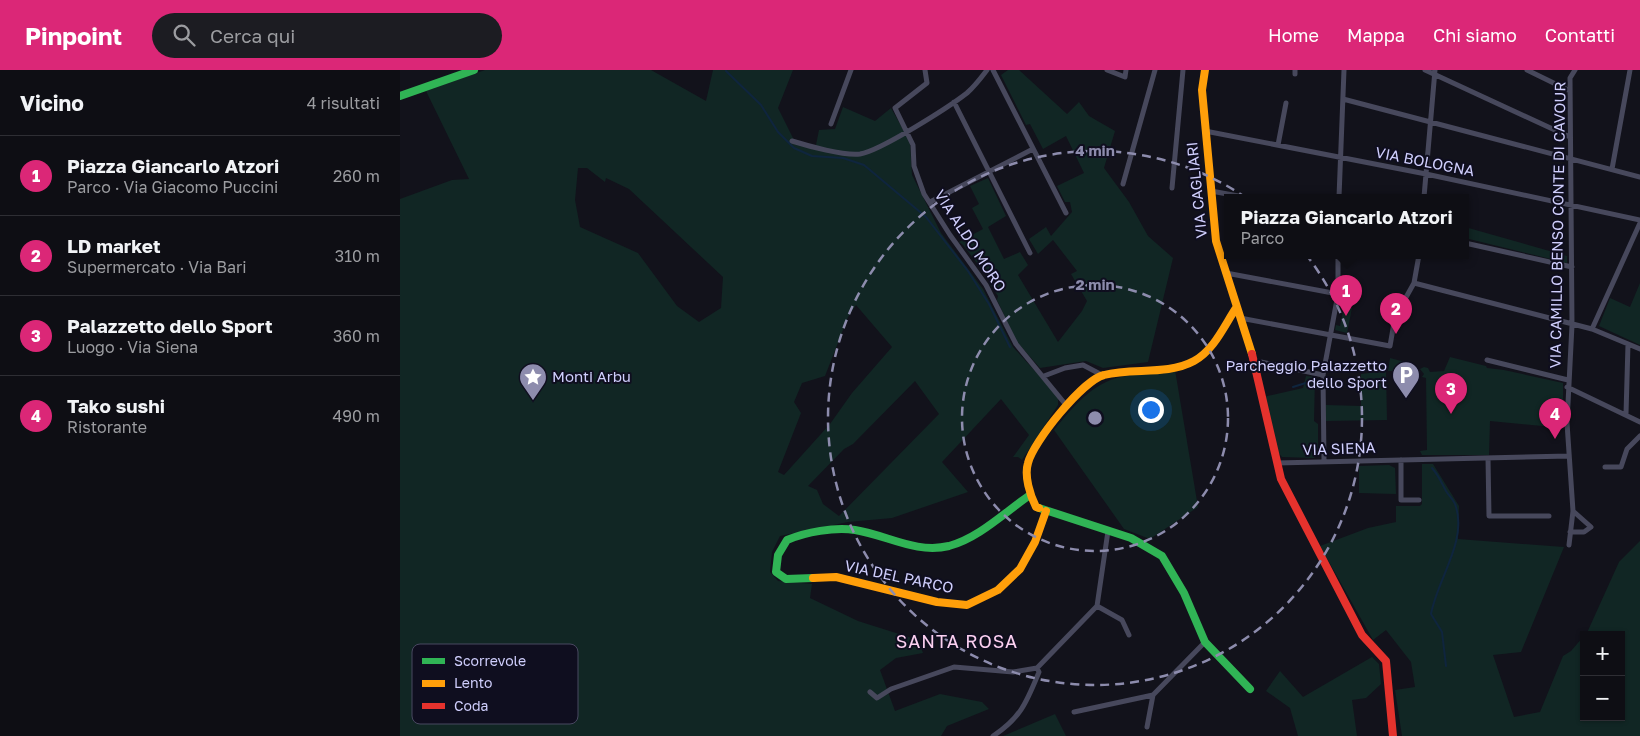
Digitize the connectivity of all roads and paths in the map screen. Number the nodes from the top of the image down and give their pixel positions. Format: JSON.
{"nodes":[{"id":1,"x":474,"y":70,"type":"edge"},
{"id":2,"x":851,"y":70,"type":"edge"},
{"id":3,"x":925,"y":70,"type":"edge"},
{"id":4,"x":987,"y":70,"type":"edge"},
{"id":5,"x":993,"y":70,"type":"edge"},
{"id":6,"x":1107,"y":70,"type":"edge"},
{"id":7,"x":1126,"y":70,"type":"edge"},
{"id":8,"x":1155,"y":70,"type":"edge"},
{"id":9,"x":1183,"y":70,"type":"edge"},
{"id":10,"x":1205,"y":70,"type":"edge"},
{"id":11,"x":1344,"y":70,"type":"edge"},
{"id":12,"x":1426,"y":70,"type":"edge"},
{"id":13,"x":1527,"y":70,"type":"edge"},
{"id":14,"x":1575,"y":70,"type":"edge"},
{"id":15,"x":1630,"y":70,"type":"edge"},
{"id":16,"x":1434,"y":72,"type":"edge"},
{"id":17,"x":1570,"y":90,"type":"junction"},
{"id":18,"x":400,"y":96,"type":"edge"},
{"id":19,"x":1343,"y":100,"type":"junction"},
{"id":20,"x":954,"y":102,"type":"junction"},
{"id":21,"x":1286,"y":103,"type":"dead end"},
{"id":22,"x":1432,"y":122,"type":"junction"},
{"id":23,"x":831,"y":124,"type":"dead end"},
{"id":24,"x":908,"y":131,"type":"junction"},
{"id":25,"x":1205,"y":131,"type":"junction"},
{"id":26,"x":1570,"y":137,"type":"junction"},
{"id":27,"x":792,"y":141,"type":"dead end"},
{"id":28,"x":1278,"y":145,"type":"junction"},
{"id":29,"x":1034,"y":149,"type":"junction"},
{"id":30,"x":1341,"y":158,"type":"junction"},
{"id":31,"x":1571,"y":159,"type":"junction"},
{"id":32,"x":1612,"y":170,"type":"junction"},
{"id":33,"x":988,"y":172,"type":"junction"},
{"id":34,"x":1426,"y":174,"type":"junction"},
{"id":35,"x":1640,"y":177,"type":"edge"},
{"id":36,"x":1123,"y":184,"type":"dead end"},
{"id":37,"x":1172,"y":188,"type":"dead end"},
{"id":38,"x":1210,"y":190,"type":"junction"},
{"id":39,"x":1229,"y":194,"type":"edge"},
{"id":40,"x":1340,"y":194,"type":"edge"},
{"id":41,"x":1424,"y":194,"type":"edge"},
{"id":42,"x":930,"y":202,"type":"junction"},
{"id":43,"x":1570,"y":205,"type":"junction"},
{"id":44,"x":1066,"y":213,"type":"dead end"},
{"id":45,"x":1640,"y":222,"type":"edge"},
{"id":46,"x":1469,"y":244,"type":"edge"},
{"id":47,"x":1030,"y":253,"type":"dead end"},
{"id":48,"x":1338,"y":259,"type":"edge"},
{"id":49,"x":1418,"y":259,"type":"edge"},
{"id":50,"x":1572,"y":267,"type":"junction"},
{"id":51,"x":1226,"y":273,"type":"junction"},
{"id":52,"x":1414,"y":284,"type":"junction"},
{"id":53,"x":1338,"y":294,"type":"junction"},
{"id":54,"x":1236,"y":308,"type":"junction"},
{"id":55,"x":1240,"y":318,"type":"junction"},
{"id":56,"x":1572,"y":325,"type":"junction"},
{"id":57,"x":1592,"y":329,"type":"junction"},
{"id":58,"x":1331,"y":334,"type":"junction"},
{"id":59,"x":1628,"y":344,"type":"junction"},
{"id":60,"x":1640,"y":349,"type":"edge"},
{"id":61,"x":1487,"y":360,"type":"dead end"},
{"id":62,"x":1257,"y":362,"type":"junction"},
{"id":63,"x":1323,"y":374,"type":"junction"},
{"id":64,"x":1102,"y":375,"type":"junction"},
{"id":65,"x":1044,"y":376,"type":"junction"},
{"id":66,"x":1568,"y":380,"type":"junction"},
{"id":67,"x":1568,"y":387,"type":"junction"},
{"id":68,"x":1066,"y":405,"type":"junction"},
{"id":69,"x":1626,"y":414,"type":"junction"},
{"id":70,"x":1640,"y":422,"type":"edge"},
{"id":71,"x":1640,"y":436,"type":"edge"},
{"id":72,"x":1569,"y":456,"type":"junction"},
{"id":73,"x":1488,"y":458,"type":"junction"},
{"id":74,"x":1401,"y":460,"type":"junction"},
{"id":75,"x":1324,"y":461,"type":"junction"},
{"id":76,"x":1277,"y":463,"type":"junction"},
{"id":77,"x":1605,"y":467,"type":"dead end"},
{"id":78,"x":1030,"y":495,"type":"junction"},
{"id":79,"x":1419,"y":500,"type":"dead end"},
{"id":80,"x":1046,"y":511,"type":"junction"},
{"id":81,"x":1573,"y":511,"type":"junction"},
{"id":82,"x":1550,"y":516,"type":"dead end"},
{"id":83,"x":1108,"y":531,"type":"junction"},
{"id":84,"x":1570,"y":532,"type":"junction"},
{"id":85,"x":1569,"y":545,"type":"dead end"},
{"id":86,"x":1097,"y":606,"type":"junction"},
{"id":87,"x":1129,"y":635,"type":"dead end"},
{"id":88,"x":1204,"y":642,"type":"junction"},
{"id":89,"x":1037,"y":668,"type":"junction"},
{"id":90,"x":1250,"y":688,"type":"dead end"},
{"id":91,"x":870,"y":692,"type":"dead end"},
{"id":92,"x":1153,"y":694,"type":"junction"},
{"id":93,"x":1074,"y":712,"type":"dead end"},
{"id":94,"x":1147,"y":727,"type":"dead end"},
{"id":95,"x":993,"y":736,"type":"edge"},
{"id":96,"x":1393,"y":736,"type":"edge"}],
"edges":[{"from":1,"to":18,"type":"street"},
{"from":2,"to":23,"type":"street"},
{"from":3,"to":24,"type":"street","name":"VIA ALDO MORO"},
{"from":4,"to":20,"type":"street"},
{"from":5,"to":29,"type":"street"},
{"from":6,"to":7,"type":"street"},
{"from":8,"to":36,"type":"street"},
{"from":9,"to":37,"type":"street"},
{"from":10,"to":25,"type":"street","name":"VIA CAGLIARI"},
{"from":11,"to":19,"type":"street"},
{"from":12,"to":16,"type":"street"},
{"from":13,"to":17,"type":"street"},
{"from":14,"to":17,"type":"street","name":"VIA CAMILLO BENSO CONTE DI CAVOUR"},
{"from":15,"to":32,"type":"street"},
{"from":16,"to":22,"type":"street"},
{"from":16,"to":26,"type":"street"},
{"from":17,"to":26,"type":"street","name":"VIA CAMILLO BENSO CONTE DI CAVOUR"},
{"from":19,"to":22,"type":"street"},
{"from":19,"to":30,"type":"street"},
{"from":20,"to":24,"type":"street"},
{"from":20,"to":33,"type":"street"},
{"from":21,"to":28,"type":"street"},
{"from":22,"to":31,"type":"street"},
{"from":22,"to":34,"type":"street"},
{"from":24,"to":27,"type":"street"},
{"from":24,"to":42,"type":"street","name":"VIA ALDO MORO"},
{"from":25,"to":28,"type":"street","name":"VIA BOLOGNA"},
{"from":25,"to":38,"type":"street","name":"VIA CAGLIARI"},
{"from":26,"to":31,"type":"street","name":"VIA CAMILLO BENSO CONTE DI CAVOUR"},
{"from":28,"to":30,"type":"street","name":"VIA BOLOGNA"},
{"from":29,"to":33,"type":"street"},
{"from":29,"to":44,"type":"street"},
{"from":30,"to":34,"type":"street","name":"VIA BOLOGNA"},
{"from":30,"to":40,"type":"street"},
{"from":31,"to":32,"type":"street"},
{"from":31,"to":43,"type":"street","name":"VIA CAMILLO BENSO CONTE DI CAVOUR"},
{"from":32,"to":35,"type":"street"},
{"from":33,"to":42,"type":"street"},
{"from":33,"to":47,"type":"street"},
{"from":34,"to":41,"type":"street"},
{"from":34,"to":43,"type":"street","name":"VIA BOLOGNA"},
{"from":38,"to":39,"type":"street"},
{"from":38,"to":51,"type":"street","name":"VIA CAGLIARI"},
{"from":42,"to":65,"type":"street","name":"VIA ALDO MORO"},
{"from":43,"to":45,"type":"street","name":"VIA BOLOGNA"},
{"from":43,"to":50,"type":"street","name":"VIA CAMILLO BENSO CONTE DI CAVOUR"},
{"from":45,"to":57,"type":"street"},
{"from":46,"to":50,"type":"street"},
{"from":48,"to":53,"type":"street"},
{"from":49,"to":52,"type":"street"},
{"from":50,"to":56,"type":"street","name":"VIA CAMILLO BENSO CONTE DI CAVOUR"},
{"from":51,"to":53,"type":"street"},
{"from":51,"to":54,"type":"street","name":"VIA CAGLIARI"},
{"from":52,"to":56,"type":"street"},
{"from":52,"to":58,"type":"street"},
{"from":53,"to":58,"type":"street"},
{"from":54,"to":55,"type":"street","name":"VIA CAGLIARI"},
{"from":54,"to":64,"type":"street"},
{"from":55,"to":58,"type":"street"},
{"from":55,"to":62,"type":"street","name":"VIA CAGLIARI"},
{"from":56,"to":57,"type":"street"},
{"from":56,"to":66,"type":"street","name":"VIA CAMILLO BENSO CONTE DI CAVOUR"},
{"from":57,"to":59,"type":"street"},
{"from":58,"to":63,"type":"street"},
{"from":59,"to":60,"type":"street"},
{"from":59,"to":69,"type":"street"},
{"from":61,"to":66,"type":"street","name":"VIA CAMILLO BENSO CONTE DI CAVOUR"},
{"from":62,"to":63,"type":"street"},
{"from":62,"to":76,"type":"street","name":"VIA CAGLIARI"},
{"from":63,"to":75,"type":"street"},
{"from":64,"to":65,"type":"street"},
{"from":64,"to":68,"type":"street"},
{"from":65,"to":68,"type":"street","name":"VIA ALDO MORO"},
{"from":66,"to":67,"type":"street","name":"VIA CAMILLO BENSO CONTE DI CAVOUR"},
{"from":67,"to":69,"type":"street"},
{"from":67,"to":72,"type":"street","name":"VIA CAMILLO BENSO CONTE DI CAVOUR"},
{"from":68,"to":78,"type":"street"},
{"from":69,"to":70,"type":"street"},
{"from":71,"to":77,"type":"street"},
{"from":72,"to":73,"type":"street","name":"VIA SIENA"},
{"from":72,"to":81,"type":"street","name":"VIA CAMILLO BENSO CONTE DI CAVOUR"},
{"from":73,"to":74,"type":"street","name":"VIA SIENA"},
{"from":73,"to":82,"type":"street"},
{"from":74,"to":75,"type":"street","name":"VIA SIENA"},
{"from":74,"to":79,"type":"street"},
{"from":75,"to":76,"type":"street","name":"VIA SIENA"},
{"from":76,"to":96,"type":"street","name":"VIA CAGLIARI"},
{"from":78,"to":80,"type":"street"},
{"from":78,"to":80,"type":"street","name":"VIA DEL PARCO"},
{"from":80,"to":83,"type":"street"},
{"from":81,"to":84,"type":"street","name":"VIA CAMILLO BENSO CONTE DI CAVOUR"},
{"from":81,"to":84,"type":"street"},
{"from":83,"to":86,"type":"street"},
{"from":83,"to":88,"type":"street"},
{"from":84,"to":85,"type":"street","name":"VIA CAMILLO BENSO CONTE DI CAVOUR"},
{"from":86,"to":87,"type":"street"},
{"from":86,"to":89,"type":"street"},
{"from":88,"to":90,"type":"street"},
{"from":88,"to":92,"type":"street"},
{"from":89,"to":91,"type":"street"},
{"from":89,"to":95,"type":"street"},
{"from":92,"to":93,"type":"street"},
{"from":92,"to":94,"type":"street"}]}
